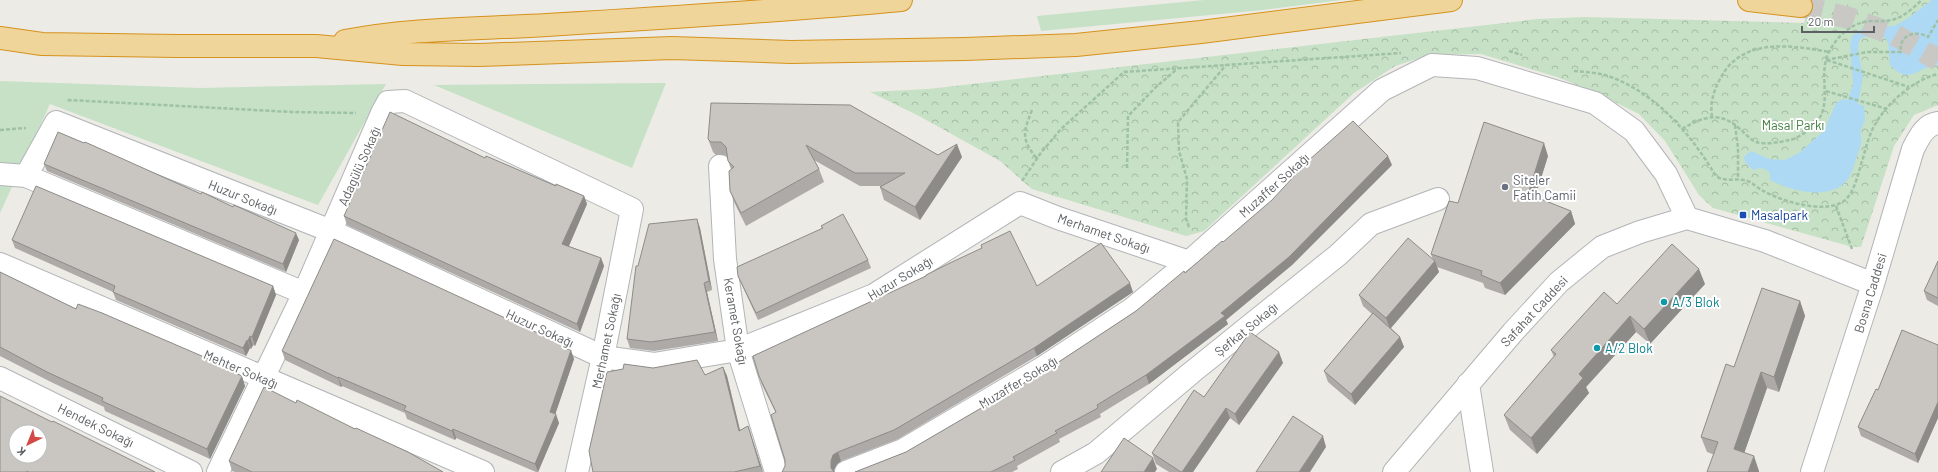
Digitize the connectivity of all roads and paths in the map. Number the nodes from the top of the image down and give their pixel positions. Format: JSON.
{"nodes":[{"id":1,"x":901,"y":0,"type":"edge"},
{"id":2,"x":1451,"y":0,"type":"edge"},
{"id":3,"x":1749,"y":0,"type":"edge"},
{"id":4,"x":1922,"y":0,"type":"edge"},
{"id":5,"x":1801,"y":6,"type":"tunnel mouth"},
{"id":6,"x":1938,"y":20,"type":"edge"},
{"id":7,"x":0,"y":38,"type":"edge"},
{"id":8,"x":42,"y":44,"type":"junction"},
{"id":9,"x":316,"y":46,"type":"junction"},
{"id":10,"x":1506,"y":50,"type":"dead end"},
{"id":11,"x":1829,"y":52,"type":"junction"},
{"id":12,"x":0,"y":53,"type":"edge"},
{"id":13,"x":1406,"y":53,"type":"dead end"},
{"id":14,"x":1523,"y":56,"type":"dead end"},
{"id":15,"x":1826,"y":60,"type":"junction"},
{"id":16,"x":1226,"y":65,"type":"junction"},
{"id":17,"x":1177,"y":69,"type":"junction"},
{"id":18,"x":1570,"y":71,"type":"dead end"},
{"id":19,"x":1938,"y":74,"type":"edge"},
{"id":20,"x":1909,"y":87,"type":"junction"},
{"id":21,"x":1826,"y":91,"type":"junction"},
{"id":22,"x":1887,"y":109,"type":"junction"},
{"id":23,"x":1032,"y":110,"type":"dead end"},
{"id":24,"x":382,"y":113,"type":"junction"},
{"id":25,"x":1712,"y":117,"type":"junction"},
{"id":26,"x":56,"y":122,"type":"junction"},
{"id":27,"x":1938,"y":123,"type":"edge"},
{"id":28,"x":1735,"y":125,"type":"junction"},
{"id":29,"x":1682,"y":129,"type":"junction"},
{"id":30,"x":0,"y":130,"type":"edge"},
{"id":31,"x":1037,"y":159,"type":"junction"},
{"id":32,"x":720,"y":166,"type":"dead end"},
{"id":33,"x":1127,"y":168,"type":"dead end"},
{"id":34,"x":0,"y":174,"type":"edge"},
{"id":35,"x":26,"y":176,"type":"junction"},
{"id":36,"x":1738,"y":179,"type":"junction"},
{"id":37,"x":1438,"y":199,"type":"dead end"},
{"id":38,"x":1020,"y":203,"type":"junction"},
{"id":39,"x":1836,"y":206,"type":"junction"},
{"id":40,"x":632,"y":209,"type":"joint"},
{"id":41,"x":1687,"y":218,"type":"junction"},
{"id":42,"x":1189,"y":227,"type":"dead end"},
{"id":43,"x":331,"y":231,"type":"junction"},
{"id":44,"x":1853,"y":252,"type":"dead end"},
{"id":45,"x":1189,"y":262,"type":"junction"},
{"id":46,"x":0,"y":264,"type":"edge"},
{"id":47,"x":1873,"y":284,"type":"junction"},
{"id":48,"x":304,"y":293,"type":"junction"},
{"id":49,"x":738,"y":350,"type":"junction"},
{"id":50,"x":603,"y":357,"type":"junction"},
{"id":51,"x":0,"y":378,"type":"edge"},
{"id":52,"x":263,"y":378,"type":"junction"},
{"id":53,"x":1468,"y":384,"type":"junction"},
{"id":54,"x":191,"y":472,"type":"edge"},
{"id":55,"x":218,"y":472,"type":"edge"},
{"id":56,"x":483,"y":472,"type":"edge"},
{"id":57,"x":577,"y":472,"type":"edge"},
{"id":58,"x":776,"y":472,"type":"edge"},
{"id":59,"x":846,"y":472,"type":"edge"},
{"id":60,"x":1062,"y":472,"type":"edge"},
{"id":61,"x":1394,"y":472,"type":"edge"},
{"id":62,"x":1482,"y":472,"type":"edge"},
{"id":63,"x":1812,"y":472,"type":"edge"}],
"edges":[{"from":1,"to":9,"type":"highway"},
{"from":2,"to":9,"type":"highway"},
{"from":3,"to":5,"type":"highway"},
{"from":4,"to":11,"type":"path"},
{"from":6,"to":15,"type":"path"},
{"from":7,"to":8,"type":"highway"},
{"from":8,"to":9,"type":"highway"},
{"from":8,"to":12,"type":"highway"},
{"from":10,"to":14,"type":"path"},
{"from":11,"to":15,"type":"path"},
{"from":11,"to":25,"type":"path"},
{"from":13,"to":16,"type":"path"},
{"from":15,"to":20,"type":"path"},
{"from":15,"to":21,"type":"path"},
{"from":16,"to":17,"type":"path"},
{"from":16,"to":42,"type":"path"},
{"from":17,"to":31,"type":"path"},
{"from":17,"to":33,"type":"path"},
{"from":18,"to":29,"type":"path"},
{"from":19,"to":20,"type":"path"},
{"from":20,"to":22,"type":"path"},
{"from":21,"to":22,"type":"path"},
{"from":21,"to":28,"type":"path"},
{"from":22,"to":39,"type":"path"},
{"from":23,"to":31,"type":"path"},
{"from":24,"to":26,"type":"path"},
{"from":24,"to":40,"type":"street","name":"Adagülü Sokağı"},
{"from":24,"to":43,"type":"street","name":"Adagülü Sokağı"},
{"from":25,"to":28,"type":"path"},
{"from":25,"to":29,"type":"path"},
{"from":26,"to":30,"type":"path"},
{"from":26,"to":35,"type":"street"},
{"from":26,"to":43,"type":"street","name":"Huzur Sokağı"},
{"from":27,"to":47,"type":"street","name":"Bosna Caddesi"},
{"from":28,"to":36,"type":"path"},
{"from":29,"to":36,"type":"path"},
{"from":31,"to":38,"type":"path"},
{"from":32,"to":49,"type":"street","name":"Keramet Sokağı"},
{"from":34,"to":35,"type":"street"},
{"from":35,"to":48,"type":"street"},
{"from":36,"to":39,"type":"path"},
{"from":37,"to":60,"type":"street","name":"Şefkat Sokağı"},
{"from":38,"to":45,"type":"street","name":"Merhamet Sokağı"},
{"from":38,"to":49,"type":"street","name":"Huzur Sokağı"},
{"from":39,"to":44,"type":"path"},
{"from":40,"to":50,"type":"street","name":"Merhamet Sokağı"},
{"from":41,"to":45,"type":"street","name":"Muzaffer Sokağı"},
{"from":41,"to":47,"type":"street"},
{"from":41,"to":53,"type":"street","name":"Safahat Caddesi"},
{"from":43,"to":48,"type":"street","name":"Adagülü Sokağı"},
{"from":43,"to":50,"type":"street","name":"Huzur Sokağı"},
{"from":45,"to":59,"type":"street","name":"Muzaffer Sokağı"},
{"from":46,"to":52,"type":"street","name":"Mehter Sokağı"},
{"from":47,"to":63,"type":"street","name":"Bosna Caddesi"},
{"from":48,"to":52,"type":"street","name":"Adagülü Sokağı"},
{"from":49,"to":50,"type":"street","name":"Huzur Sokağı"},
{"from":49,"to":58,"type":"street","name":"Keramet Sokağı"},
{"from":50,"to":57,"type":"street","name":"Merhamet Sokağı"},
{"from":51,"to":54,"type":"street","name":"Hendek Sokağı"},
{"from":52,"to":55,"type":"street","name":"Adagülü Sokağı"},
{"from":52,"to":56,"type":"street","name":"Mehter Sokağı"},
{"from":53,"to":61,"type":"street","name":"Safahat Caddesi"},
{"from":53,"to":62,"type":"street"}]}
